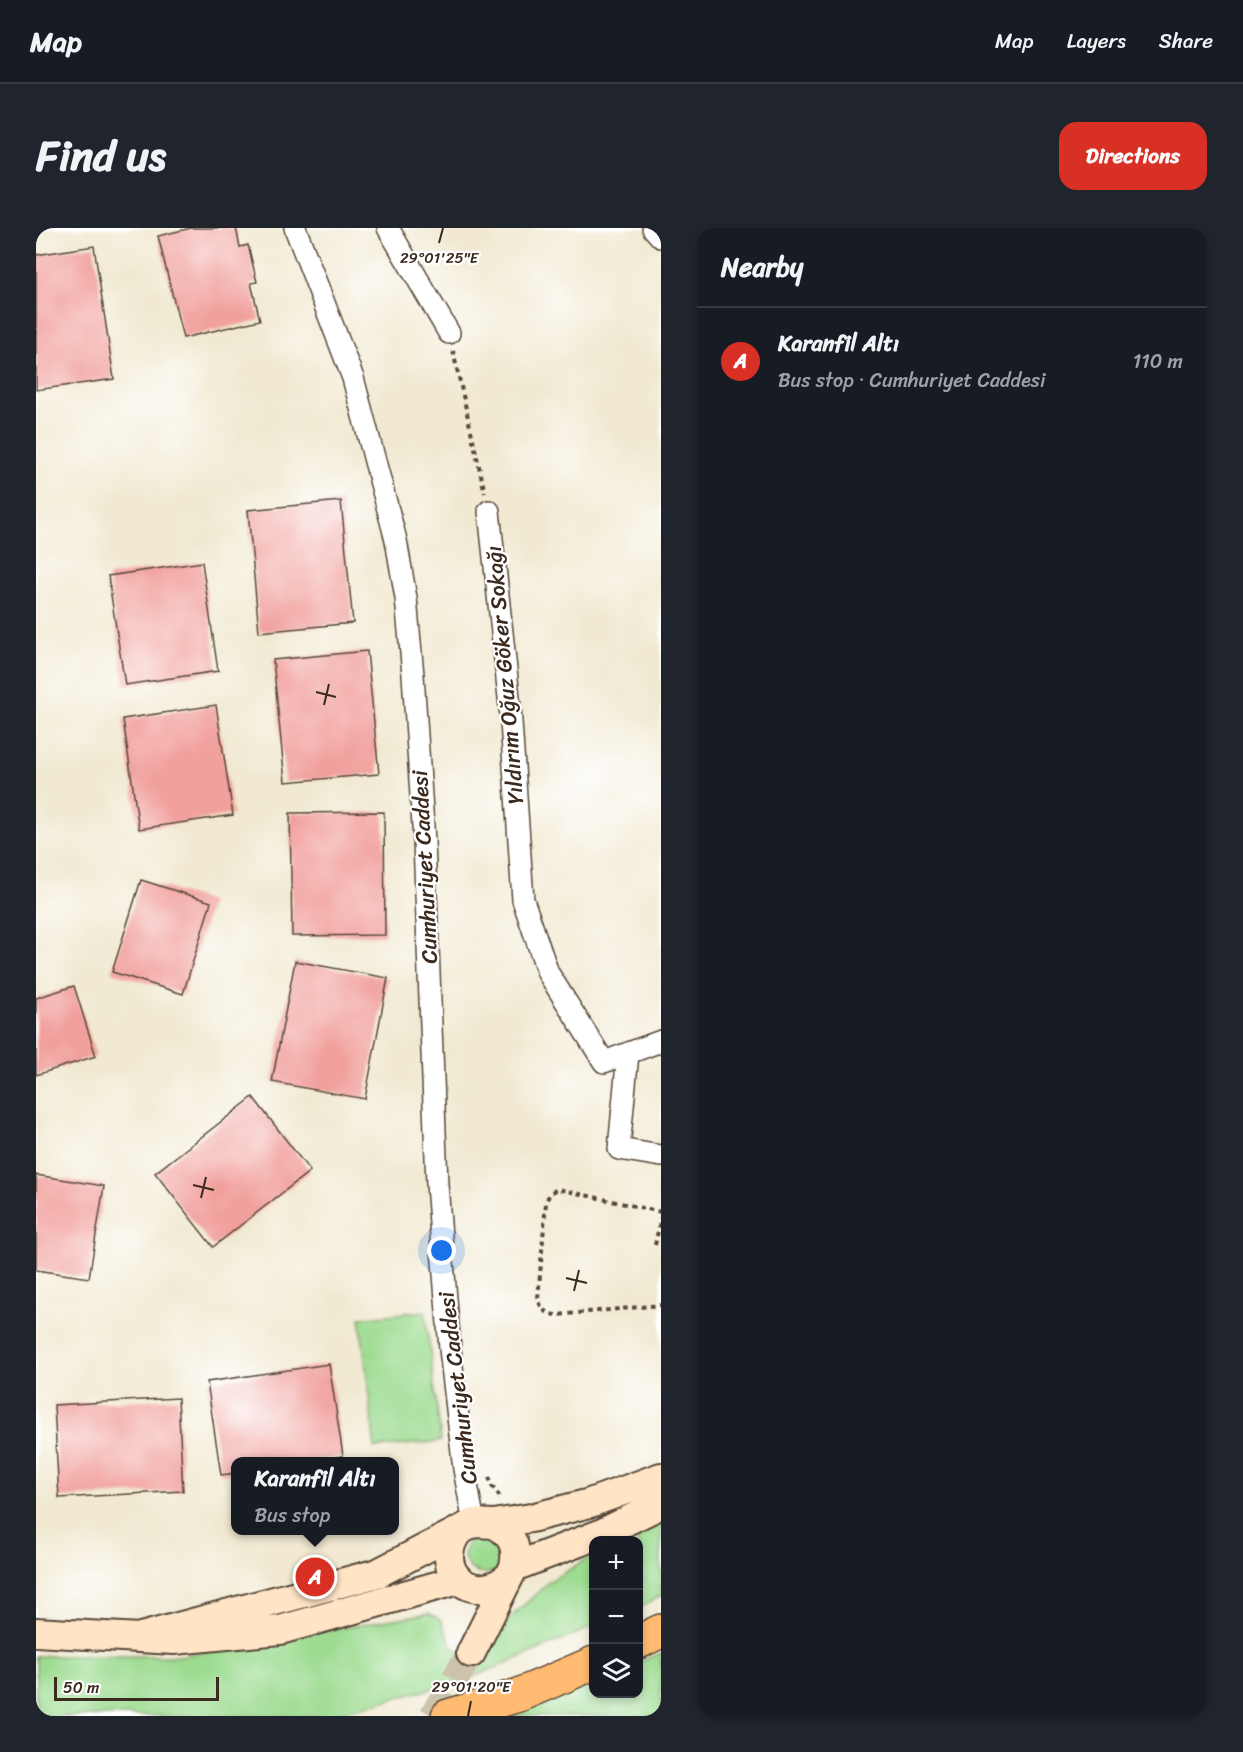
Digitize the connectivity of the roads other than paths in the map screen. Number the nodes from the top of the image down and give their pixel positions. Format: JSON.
{"nodes":[{"id":1,"x":295,"y":228,"type":"edge"},
{"id":2,"x":388,"y":228,"type":"edge"},
{"id":3,"x":653,"y":228,"type":"edge"},
{"id":4,"x":661,"y":237,"type":"edge"},
{"id":5,"x":449,"y":333,"type":"road end"},
{"id":6,"x":489,"y":511,"type":"road end"},
{"id":7,"x":661,"y":1041,"type":"edge"},
{"id":8,"x":628,"y":1053,"type":"junction"},
{"id":9,"x":661,"y":1156,"type":"edge"},
{"id":10,"x":661,"y":1477,"type":"edge"},
{"id":11,"x":661,"y":1504,"type":"edge"},
{"id":12,"x":475,"y":1526,"type":"junction"},
{"id":13,"x":511,"y":1572,"type":"junction"},
{"id":14,"x":464,"y":1583,"type":"junction"},
{"id":15,"x":661,"y":1631,"type":"edge"},
{"id":16,"x":36,"y":1632,"type":"edge"},
{"id":17,"x":141,"y":1637,"type":"junction"},
{"id":18,"x":643,"y":1640,"type":"edge"},
{"id":19,"x":589,"y":1666,"type":"edge"},
{"id":20,"x":448,"y":1716,"type":"edge"}],
"edges":[{"from":1,"to":12,"type":"street","name":"Cumhuriyet Caddesi"},
{"from":2,"to":5,"type":"street"},
{"from":3,"to":4,"type":"street"},
{"from":6,"to":8,"type":"street","name":"Yıldırım Oğuz Göker Sokağı"},
{"from":7,"to":8,"type":"street","name":"Yıldırım Oğuz Göker Sokağı"},
{"from":8,"to":9,"type":"street"},
{"from":10,"to":12,"type":"main road"},
{"from":11,"to":13,"type":"main road"},
{"from":12,"to":13,"type":"main road"},
{"from":12,"to":14,"type":"main road"},
{"from":12,"to":17,"type":"main road"},
{"from":13,"to":14,"type":"main road"},
{"from":13,"to":14,"type":"main road"},
{"from":14,"to":17,"type":"main road"},
{"from":15,"to":18,"type":"highway"},
{"from":16,"to":17,"type":"main road"},
{"from":19,"to":20,"type":"highway"}]}
